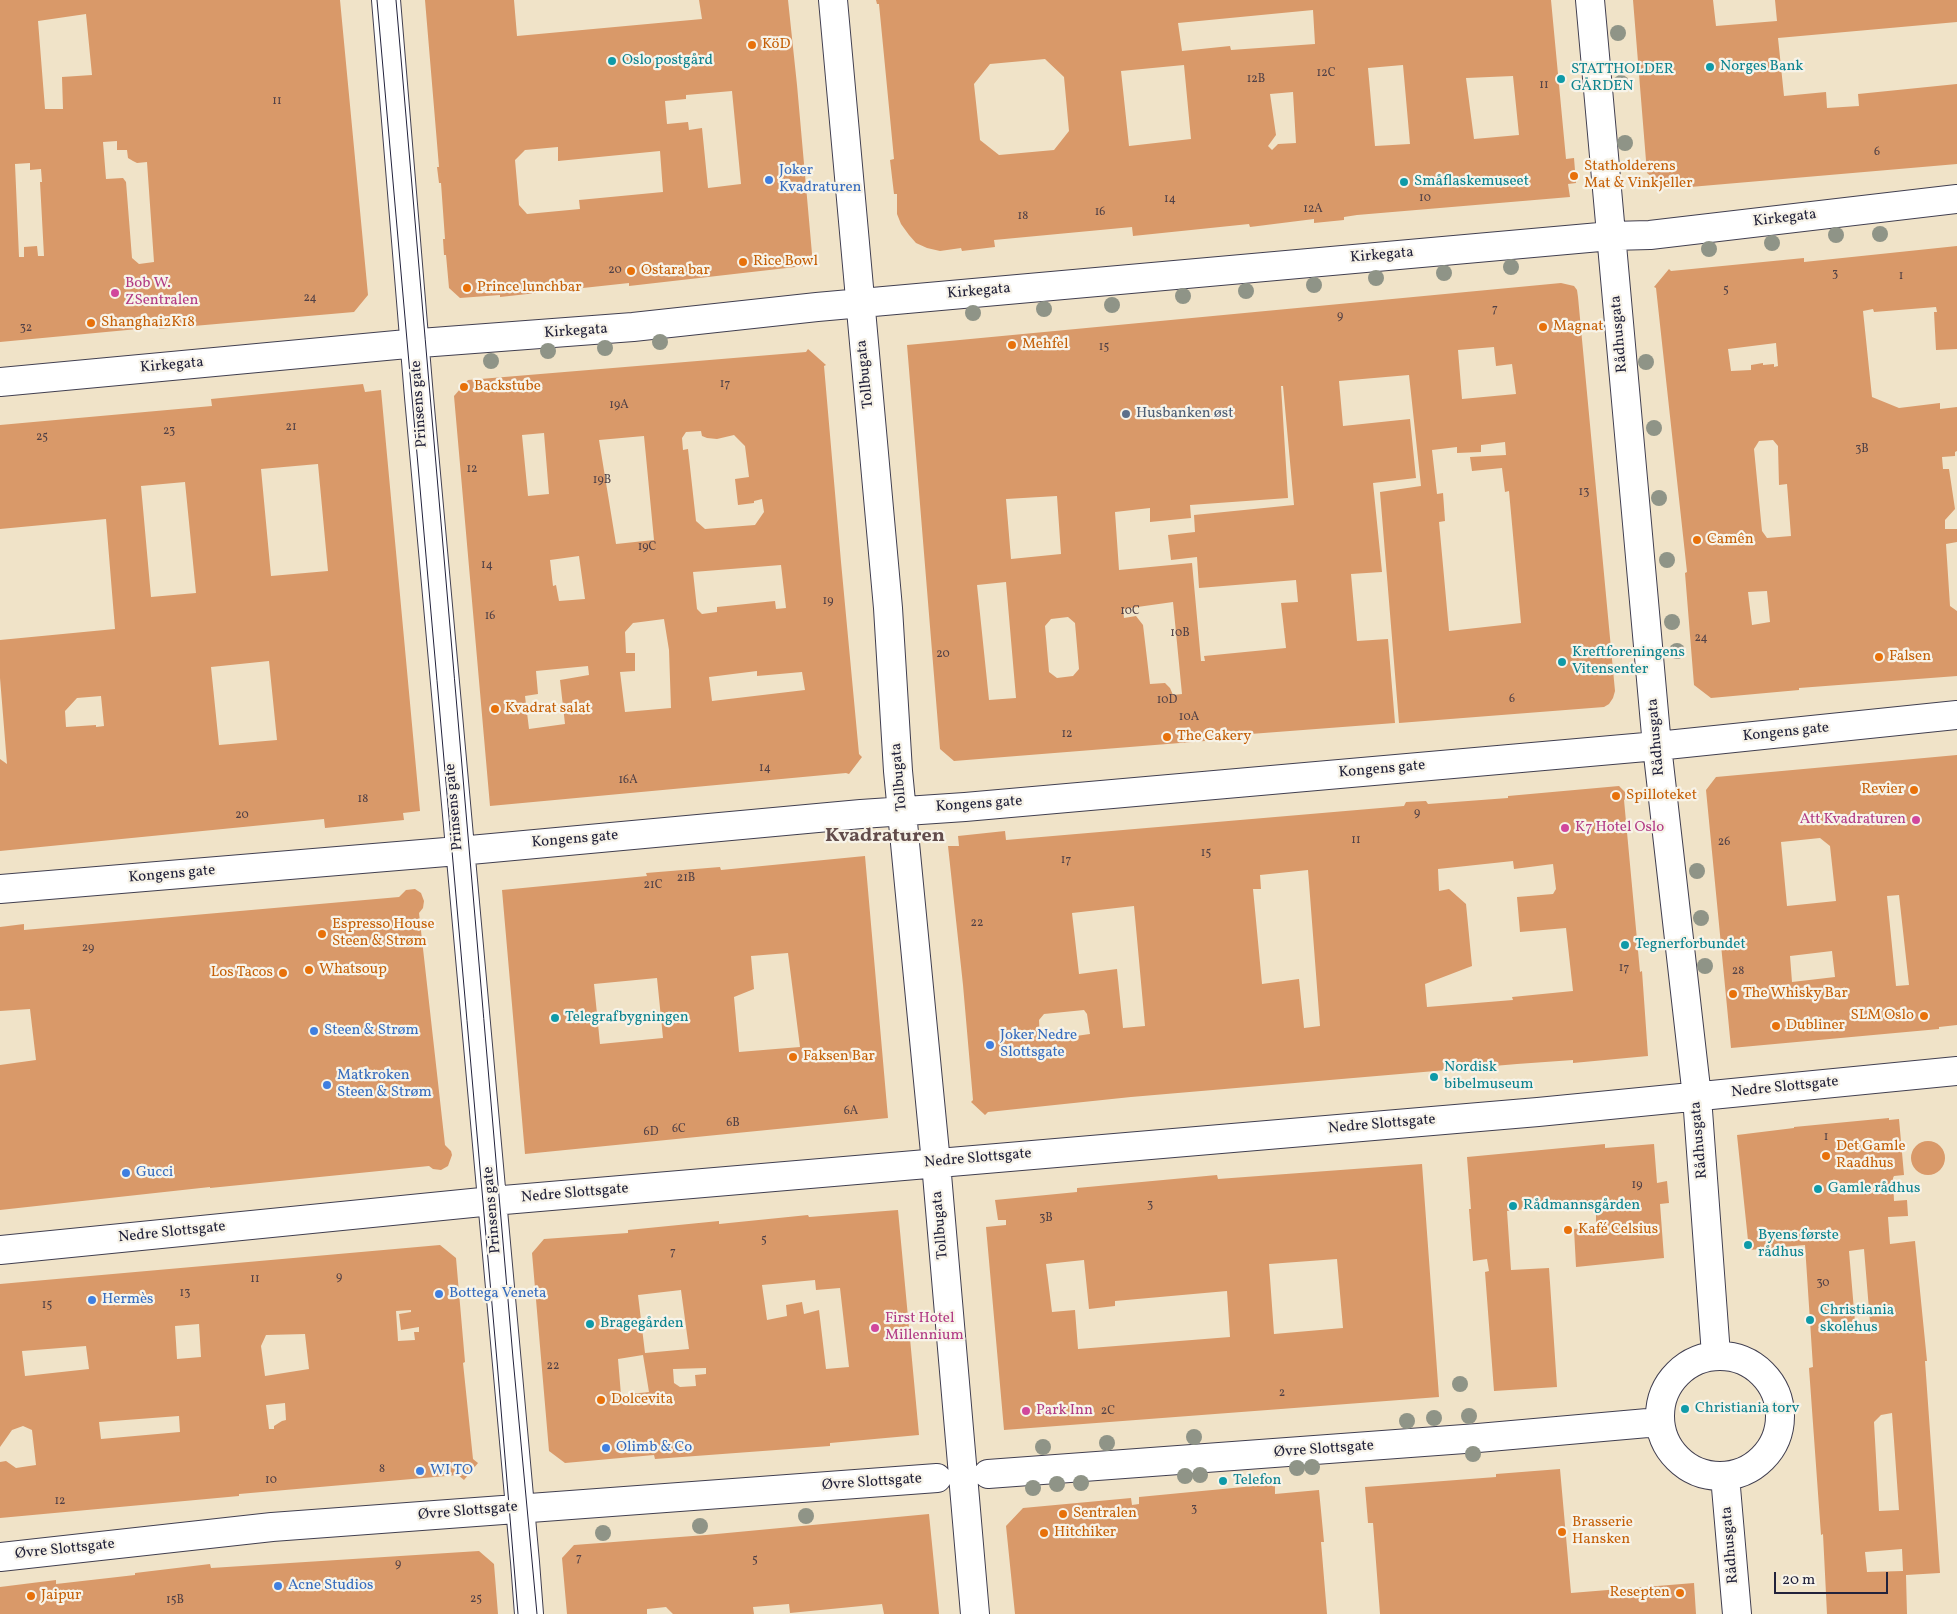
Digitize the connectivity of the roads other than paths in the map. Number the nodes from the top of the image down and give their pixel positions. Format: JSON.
{"nodes":[{"id":1,"x":386,"y":0,"type":"edge"},
{"id":2,"x":833,"y":0,"type":"edge"},
{"id":3,"x":1590,"y":0,"type":"edge"},
{"id":4,"x":1957,"y":200,"type":"edge"},
{"id":5,"x":1612,"y":236,"type":"junction"},
{"id":6,"x":859,"y":304,"type":"junction"},
{"id":7,"x":416,"y":343,"type":"junction"},
{"id":8,"x":0,"y":382,"type":"edge"},
{"id":9,"x":1957,"y":715,"type":"edge"},
{"id":10,"x":1657,"y":746,"type":"junction"},
{"id":11,"x":903,"y":810,"type":"junction"},
{"id":12,"x":459,"y":851,"type":"junction"},
{"id":13,"x":0,"y":889,"type":"edge"},
{"id":14,"x":1957,"y":1071,"type":"edge"},
{"id":15,"x":1697,"y":1097,"type":"junction"},
{"id":16,"x":936,"y":1163,"type":"junction"},
{"id":17,"x":492,"y":1201,"type":"junction"},
{"id":18,"x":0,"y":1250,"type":"edge"},
{"id":19,"x":1716,"y":1355,"type":"junction"},
{"id":20,"x":1659,"y":1422,"type":"junction"},
{"id":21,"x":988,"y":1474,"type":"dead end"},
{"id":22,"x":1725,"y":1476,"type":"junction"},
{"id":23,"x":937,"y":1478,"type":"dead end"},
{"id":24,"x":520,"y":1508,"type":"junction"},
{"id":25,"x":0,"y":1557,"type":"edge"},
{"id":26,"x":528,"y":1614,"type":"edge"},
{"id":27,"x":975,"y":1614,"type":"edge"},
{"id":28,"x":1737,"y":1614,"type":"edge"}],
"edges":[{"from":1,"to":7,"type":"street","name":"Prinsens gate"},
{"from":2,"to":6,"type":"street","name":"Tollbugata"},
{"from":3,"to":5,"type":"street","name":"Rådhusgata"},
{"from":4,"to":5,"type":"street","name":"Kirkegata"},
{"from":5,"to":6,"type":"street","name":"Kirkegata"},
{"from":5,"to":10,"type":"street","name":"Rådhusgata"},
{"from":6,"to":7,"type":"street","name":"Kirkegata"},
{"from":6,"to":11,"type":"street","name":"Tollbugata"},
{"from":7,"to":8,"type":"street","name":"Kirkegata"},
{"from":7,"to":12,"type":"street","name":"Prinsens gate"},
{"from":9,"to":10,"type":"street","name":"Kongens gate"},
{"from":10,"to":11,"type":"street","name":"Kongens gate"},
{"from":10,"to":15,"type":"street","name":"Rådhusgata"},
{"from":11,"to":12,"type":"street","name":"Kongens gate"},
{"from":11,"to":16,"type":"street","name":"Tollbugata"},
{"from":12,"to":13,"type":"street","name":"Kongens gate"},
{"from":12,"to":17,"type":"street","name":"Prinsens gate"},
{"from":14,"to":15,"type":"street","name":"Nedre Slottsgate"},
{"from":15,"to":16,"type":"street","name":"Nedre Slottsgate"},
{"from":15,"to":19,"type":"street","name":"Rådhusgata"},
{"from":16,"to":17,"type":"street","name":"Nedre Slottsgate"},
{"from":16,"to":27,"type":"street","name":"Tollbugata"},
{"from":17,"to":18,"type":"street","name":"Nedre Slottsgate"},
{"from":17,"to":24,"type":"street","name":"Prinsens gate"},
{"from":19,"to":20,"type":"street"},
{"from":19,"to":22,"type":"street"},
{"from":20,"to":21,"type":"street","name":"Øvre Slottsgate"},
{"from":20,"to":22,"type":"street"},
{"from":22,"to":28,"type":"street","name":"Rådhusgata"},
{"from":23,"to":24,"type":"street","name":"Øvre Slottsgate"},
{"from":24,"to":25,"type":"street","name":"Øvre Slottsgate"},
{"from":24,"to":26,"type":"street","name":"Prinsens gate"}]}
